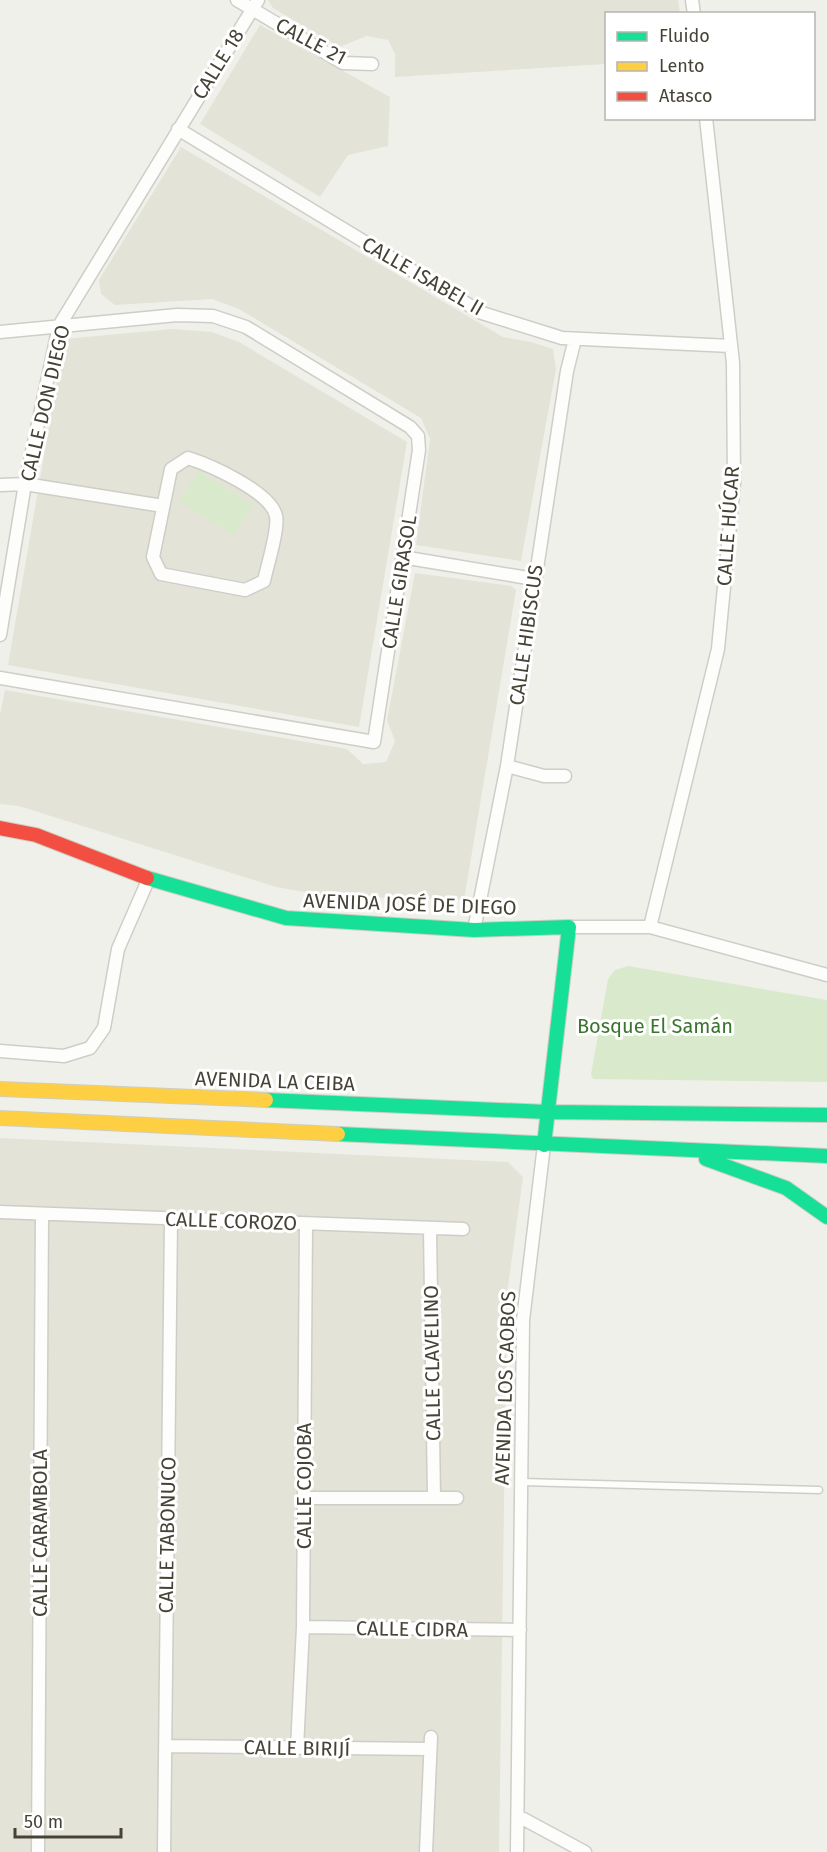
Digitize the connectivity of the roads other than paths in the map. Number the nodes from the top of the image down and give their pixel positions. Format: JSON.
{"nodes":[{"id":1,"x":237,"y":0,"type":"edge"},
{"id":2,"x":255,"y":5,"type":"edge"},
{"id":3,"x":372,"y":64,"type":"dead end"},
{"id":4,"x":706,"y":120,"type":"edge"},
{"id":5,"x":178,"y":129,"type":"junction"},
{"id":6,"x":59,"y":326,"type":"junction"},
{"id":7,"x":0,"y":332,"type":"edge"},
{"id":8,"x":575,"y":339,"type":"junction"},
{"id":9,"x":731,"y":346,"type":"junction"},
{"id":10,"x":0,"y":484,"type":"edge"},
{"id":11,"x":25,"y":484,"type":"junction"},
{"id":12,"x":163,"y":506,"type":"junction"},
{"id":13,"x":402,"y":557,"type":"junction"},
{"id":14,"x":534,"y":579,"type":"junction"},
{"id":15,"x":0,"y":635,"type":"edge"},
{"id":16,"x":0,"y":678,"type":"edge"},
{"id":17,"x":507,"y":765,"type":"junction"},
{"id":18,"x":565,"y":776,"type":"dead end"},
{"id":19,"x":0,"y":828,"type":"edge"},
{"id":20,"x":149,"y":878,"type":"junction"},
{"id":21,"x":569,"y":927,"type":"junction"},
{"id":22,"x":650,"y":927,"type":"junction"},
{"id":23,"x":474,"y":930,"type":"junction"},
{"id":24,"x":827,"y":975,"type":"edge"},
{"id":25,"x":0,"y":1051,"type":"edge"},
{"id":26,"x":0,"y":1089,"type":"edge"},
{"id":27,"x":548,"y":1112,"type":"junction"},
{"id":28,"x":827,"y":1114,"type":"edge"},
{"id":29,"x":0,"y":1118,"type":"edge"},
{"id":30,"x":544,"y":1145,"type":"junction"},
{"id":31,"x":682,"y":1151,"type":"junction"},
{"id":32,"x":827,"y":1156,"type":"edge"},
{"id":33,"x":0,"y":1212,"type":"edge"},
{"id":34,"x":42,"y":1214,"type":"junction"},
{"id":35,"x":827,"y":1217,"type":"edge"},
{"id":36,"x":171,"y":1219,"type":"junction"},
{"id":37,"x":306,"y":1224,"type":"junction"},
{"id":38,"x":430,"y":1228,"type":"junction"},
{"id":39,"x":463,"y":1229,"type":"dead end"},
{"id":40,"x":522,"y":1482,"type":"junction"},
{"id":41,"x":819,"y":1490,"type":"dead end"},
{"id":42,"x":304,"y":1498,"type":"junction"},
{"id":43,"x":435,"y":1498,"type":"junction"},
{"id":44,"x":457,"y":1498,"type":"dead end"},
{"id":45,"x":303,"y":1627,"type":"junction"},
{"id":46,"x":520,"y":1630,"type":"junction"},
{"id":47,"x":165,"y":1746,"type":"junction"},
{"id":48,"x":297,"y":1748,"type":"junction"},
{"id":49,"x":518,"y":1815,"type":"junction"},
{"id":50,"x":39,"y":1852,"type":"edge"},
{"id":51,"x":164,"y":1852,"type":"edge"},
{"id":52,"x":426,"y":1852,"type":"edge"},
{"id":53,"x":517,"y":1852,"type":"edge"},
{"id":54,"x":585,"y":1852,"type":"edge"}],
"edges":[{"from":1,"to":2,"type":"street","name":"CALLE 21"},
{"from":2,"to":3,"type":"street","name":"CALLE 21"},
{"from":2,"to":5,"type":"street","name":"CALLE 18"},
{"from":4,"to":9,"type":"street","name":"CALLE HÚCAR"},
{"from":5,"to":6,"type":"street","name":"CALLE DON DIEGO"},
{"from":5,"to":8,"type":"street","name":"CALLE ISABEL II"},
{"from":6,"to":7,"type":"street","name":"CALLE GIRASOL"},
{"from":6,"to":11,"type":"street","name":"CALLE DON DIEGO"},
{"from":6,"to":13,"type":"street","name":"CALLE GIRASOL"},
{"from":8,"to":9,"type":"street","name":"CALLE ISABEL II"},
{"from":8,"to":14,"type":"street","name":"CALLE HIBISCUS"},
{"from":9,"to":22,"type":"street","name":"CALLE HÚCAR"},
{"from":10,"to":11,"type":"street"},
{"from":11,"to":12,"type":"street"},
{"from":11,"to":15,"type":"street","name":"CALLE DON DIEGO"},
{"from":12,"to":12,"type":"street"},
{"from":13,"to":14,"type":"street"},
{"from":13,"to":16,"type":"street","name":"CALLE GIRASOL"},
{"from":14,"to":17,"type":"street","name":"CALLE HIBISCUS"},
{"from":17,"to":18,"type":"street"},
{"from":17,"to":23,"type":"street","name":"CALLE HIBISCUS"},
{"from":19,"to":20,"type":"main road","name":"AVENIDA JOSÉ DE DIEGO"},
{"from":20,"to":23,"type":"main road","name":"AVENIDA JOSÉ DE DIEGO"},
{"from":20,"to":25,"type":"street"},
{"from":21,"to":22,"type":"street","name":"AVENIDA JOSÉ DE DIEGO"},
{"from":21,"to":23,"type":"main road","name":"AVENIDA JOSÉ DE DIEGO"},
{"from":21,"to":27,"type":"main road","name":"AVENIDA LOS CAOBOS"},
{"from":22,"to":24,"type":"street","name":"AVENIDA JOSÉ DE DIEGO"},
{"from":26,"to":27,"type":"main road","name":"AVENIDA LA CEIBA"},
{"from":27,"to":28,"type":"main road","name":"AVENIDA LA CEIBA"},
{"from":27,"to":30,"type":"main road","name":"AVENIDA LOS CAOBOS"},
{"from":29,"to":30,"type":"main road"},
{"from":30,"to":31,"type":"main road"},
{"from":30,"to":40,"type":"street","name":"AVENIDA LOS CAOBOS"},
{"from":31,"to":32,"type":"main road"},
{"from":31,"to":35,"type":"main road"},
{"from":33,"to":34,"type":"street","name":"CALLE COROZO"},
{"from":34,"to":36,"type":"street","name":"CALLE COROZO"},
{"from":34,"to":50,"type":"street","name":"CALLE CARAMBOLA"},
{"from":36,"to":37,"type":"street","name":"CALLE COROZO"},
{"from":36,"to":47,"type":"street","name":"CALLE TABONUCO"},
{"from":37,"to":38,"type":"street","name":"CALLE COROZO"},
{"from":37,"to":42,"type":"street","name":"CALLE COJOBA"},
{"from":38,"to":39,"type":"street","name":"CALLE COROZO"},
{"from":38,"to":43,"type":"street","name":"CALLE CLAVELINO"},
{"from":40,"to":41,"type":"lane"},
{"from":40,"to":46,"type":"street","name":"AVENIDA LOS CAOBOS"},
{"from":42,"to":43,"type":"street"},
{"from":42,"to":45,"type":"street","name":"CALLE COJOBA"},
{"from":43,"to":44,"type":"street"},
{"from":45,"to":46,"type":"street","name":"CALLE CIDRA"},
{"from":45,"to":48,"type":"street","name":"CALLE COJOBA"},
{"from":46,"to":49,"type":"street","name":"AVENIDA LOS CAOBOS"},
{"from":47,"to":48,"type":"street","name":"CALLE BIRIJÍ"},
{"from":47,"to":51,"type":"street","name":"CALLE TABONUCO"},
{"from":48,"to":52,"type":"street","name":"CALLE BIRIJÍ"},
{"from":49,"to":53,"type":"street","name":"AVENIDA LOS CAOBOS"},
{"from":49,"to":54,"type":"street"}]}
